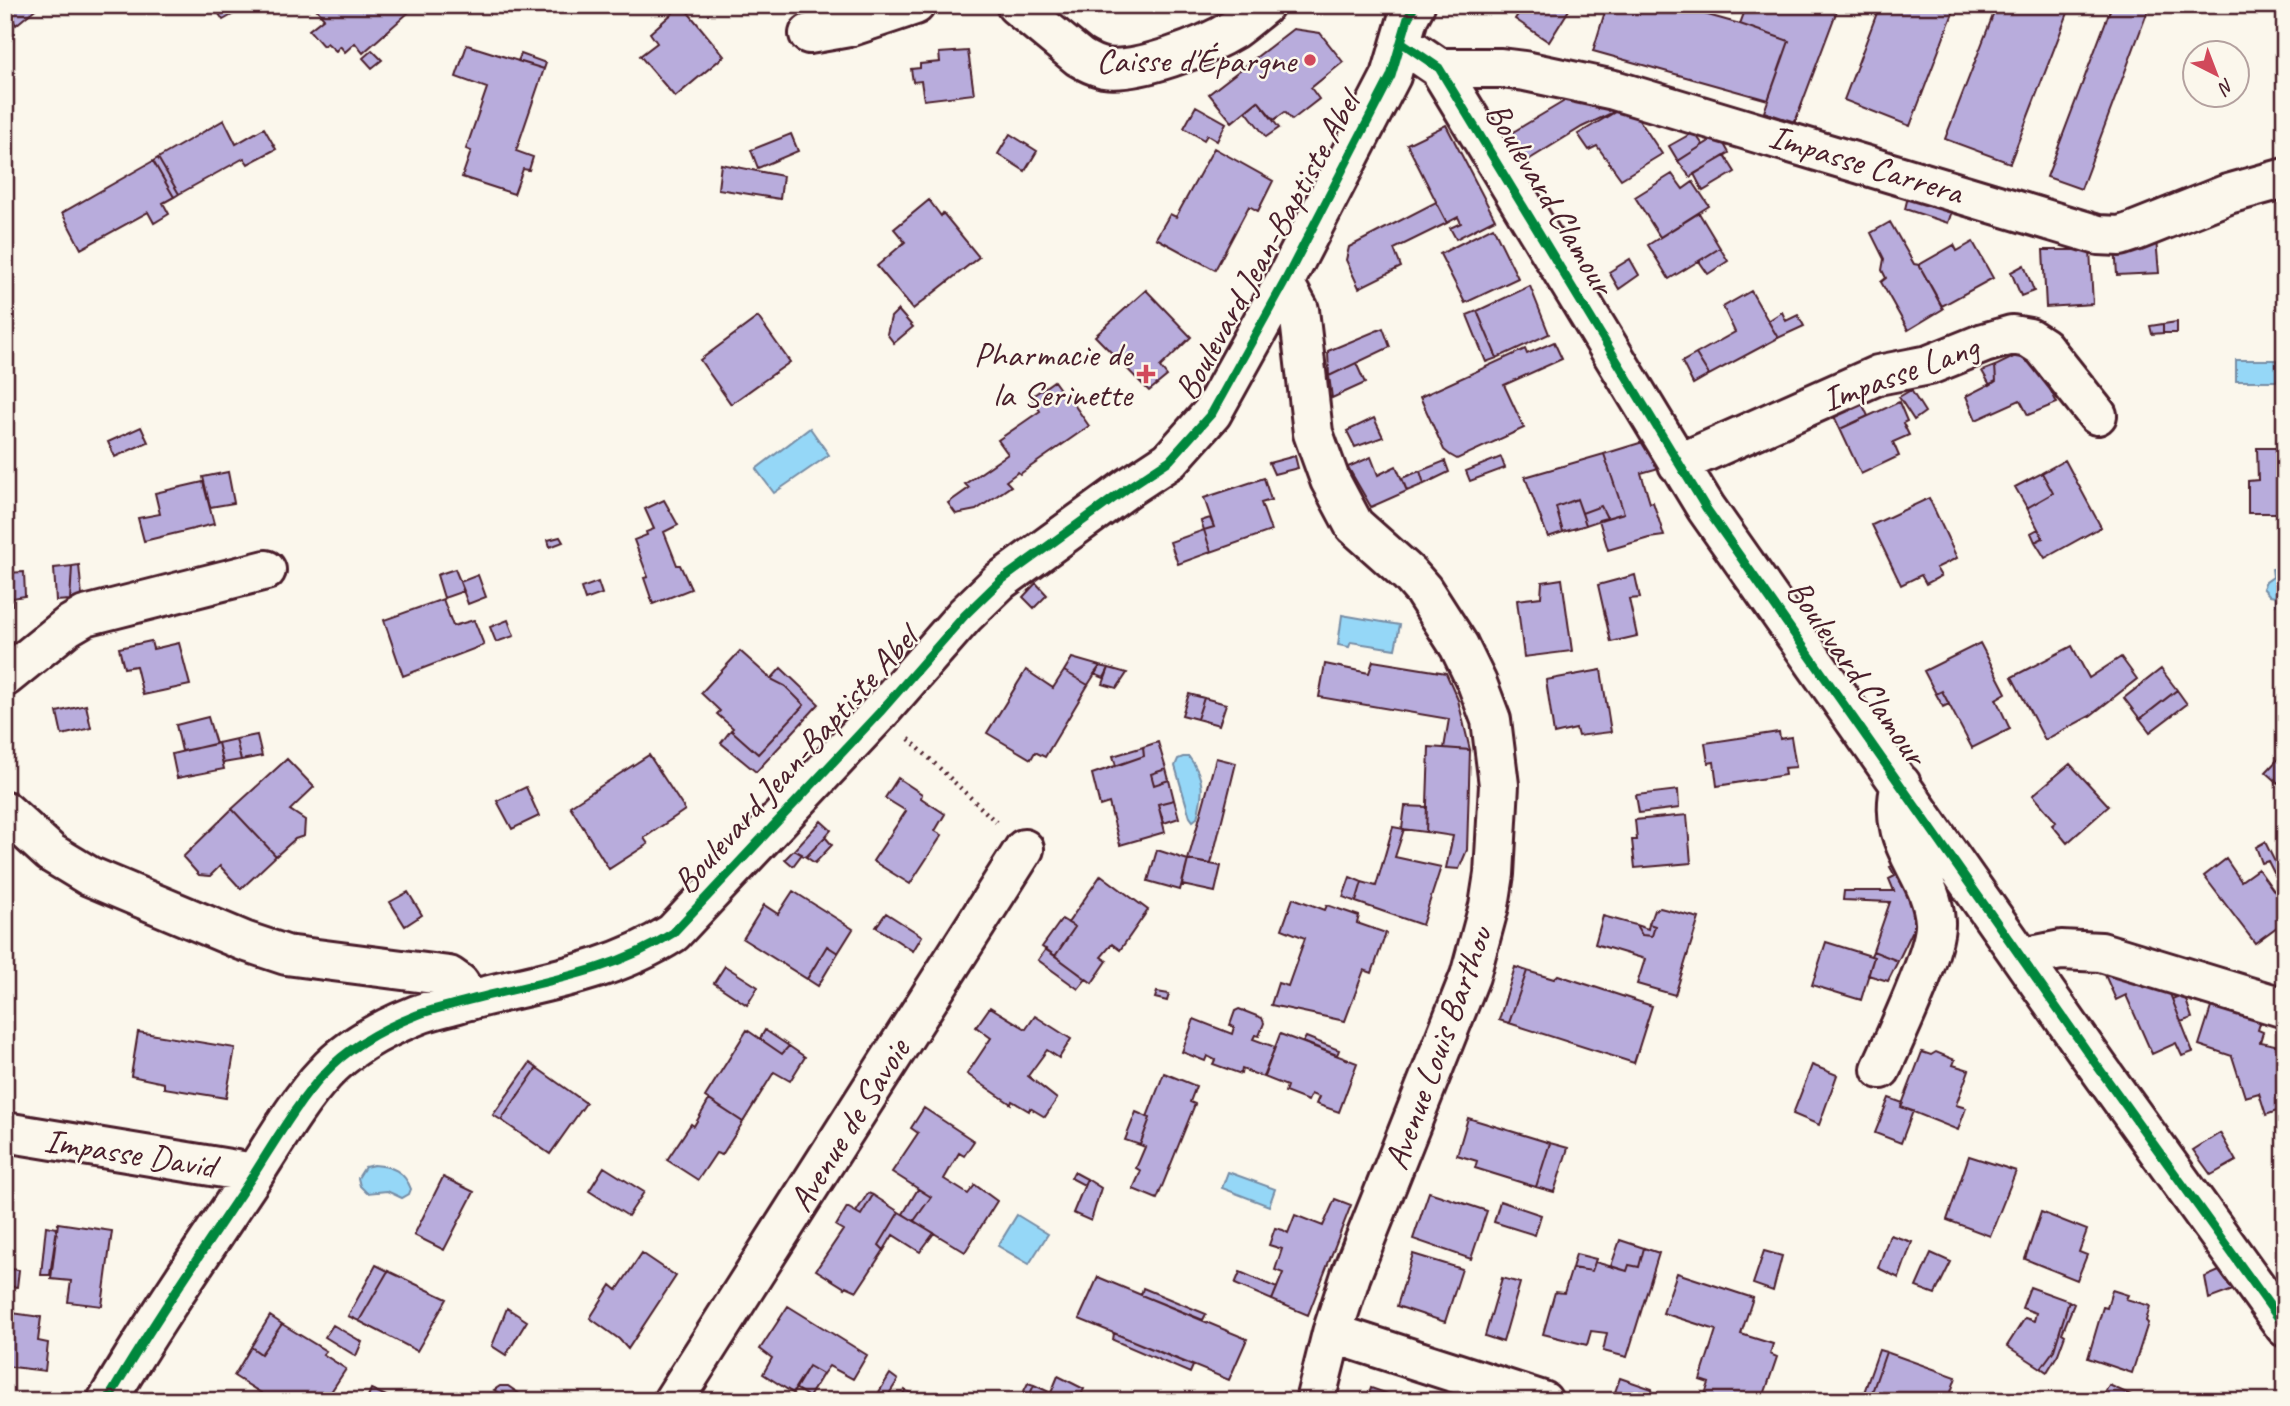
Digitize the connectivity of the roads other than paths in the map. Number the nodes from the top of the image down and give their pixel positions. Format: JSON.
{"nodes":[{"id":1,"x":915,"y":5,"type":"edge"},
{"id":2,"x":1016,"y":5,"type":"edge"},
{"id":3,"x":1264,"y":5,"type":"edge"},
{"id":4,"x":1408,"y":17,"type":"edge"},
{"id":5,"x":809,"y":34,"type":"dead end"},
{"id":6,"x":1439,"y":68,"type":"junction"},
{"id":7,"x":2285,"y":178,"type":"edge"},
{"id":8,"x":1284,"y":282,"type":"junction"},
{"id":9,"x":2097,"y":415,"type":"dead end"},
{"id":10,"x":1678,"y":464,"type":"junction"},
{"id":11,"x":266,"y":570,"type":"dead end"},
{"id":12,"x":5,"y":677,"type":"edge"},
{"id":13,"x":1901,"y":784,"type":"junction"},
{"id":14,"x":5,"y":811,"type":"edge"},
{"id":15,"x":1024,"y":849,"type":"road end"},
{"id":16,"x":2022,"y":958,"type":"junction"},
{"id":17,"x":470,"y":1000,"type":"junction"},
{"id":18,"x":2285,"y":1008,"type":"edge"},
{"id":19,"x":1881,"y":1069,"type":"dead end"},
{"id":20,"x":5,"y":1132,"type":"edge"},
{"id":21,"x":254,"y":1174,"type":"junction"},
{"id":22,"x":2285,"y":1327,"type":"edge"},
{"id":23,"x":1332,"y":1333,"type":"junction"},
{"id":24,"x":110,"y":1400,"type":"edge"},
{"id":25,"x":673,"y":1401,"type":"edge"},
{"id":26,"x":1315,"y":1401,"type":"edge"},
{"id":27,"x":1542,"y":1401,"type":"edge"}],
"edges":[{"from":1,"to":5,"type":"street"},
{"from":2,"to":3,"type":"street"},
{"from":4,"to":6,"type":"street","name":"Boulevard Clamour"},
{"from":4,"to":8,"type":"street","name":"Boulevard Jean-Baptiste Abel"},
{"from":6,"to":7,"type":"street","name":"Impasse Carrera"},
{"from":6,"to":10,"type":"street","name":"Boulevard Clamour"},
{"from":8,"to":17,"type":"street","name":"Boulevard Jean-Baptiste Abel"},
{"from":8,"to":23,"type":"street","name":"Avenue Louis Barthou"},
{"from":9,"to":10,"type":"street","name":"Impasse Lang"},
{"from":10,"to":13,"type":"street","name":"Boulevard Clamour"},
{"from":11,"to":12,"type":"street"},
{"from":13,"to":16,"type":"street","name":"Boulevard Clamour"},
{"from":13,"to":19,"type":"street"},
{"from":14,"to":17,"type":"street"},
{"from":15,"to":25,"type":"street","name":"Avenue de Savoie"},
{"from":16,"to":18,"type":"street"},
{"from":16,"to":22,"type":"street","name":"Boulevard Clamour"},
{"from":17,"to":21,"type":"street","name":"Boulevard Jean-Baptiste Abel"},
{"from":20,"to":21,"type":"street","name":"Impasse David"},
{"from":21,"to":24,"type":"street","name":"Boulevard Jean-Baptiste Abel"},
{"from":23,"to":26,"type":"street","name":"Avenue Louis Barthou"},
{"from":23,"to":27,"type":"street"}]}
